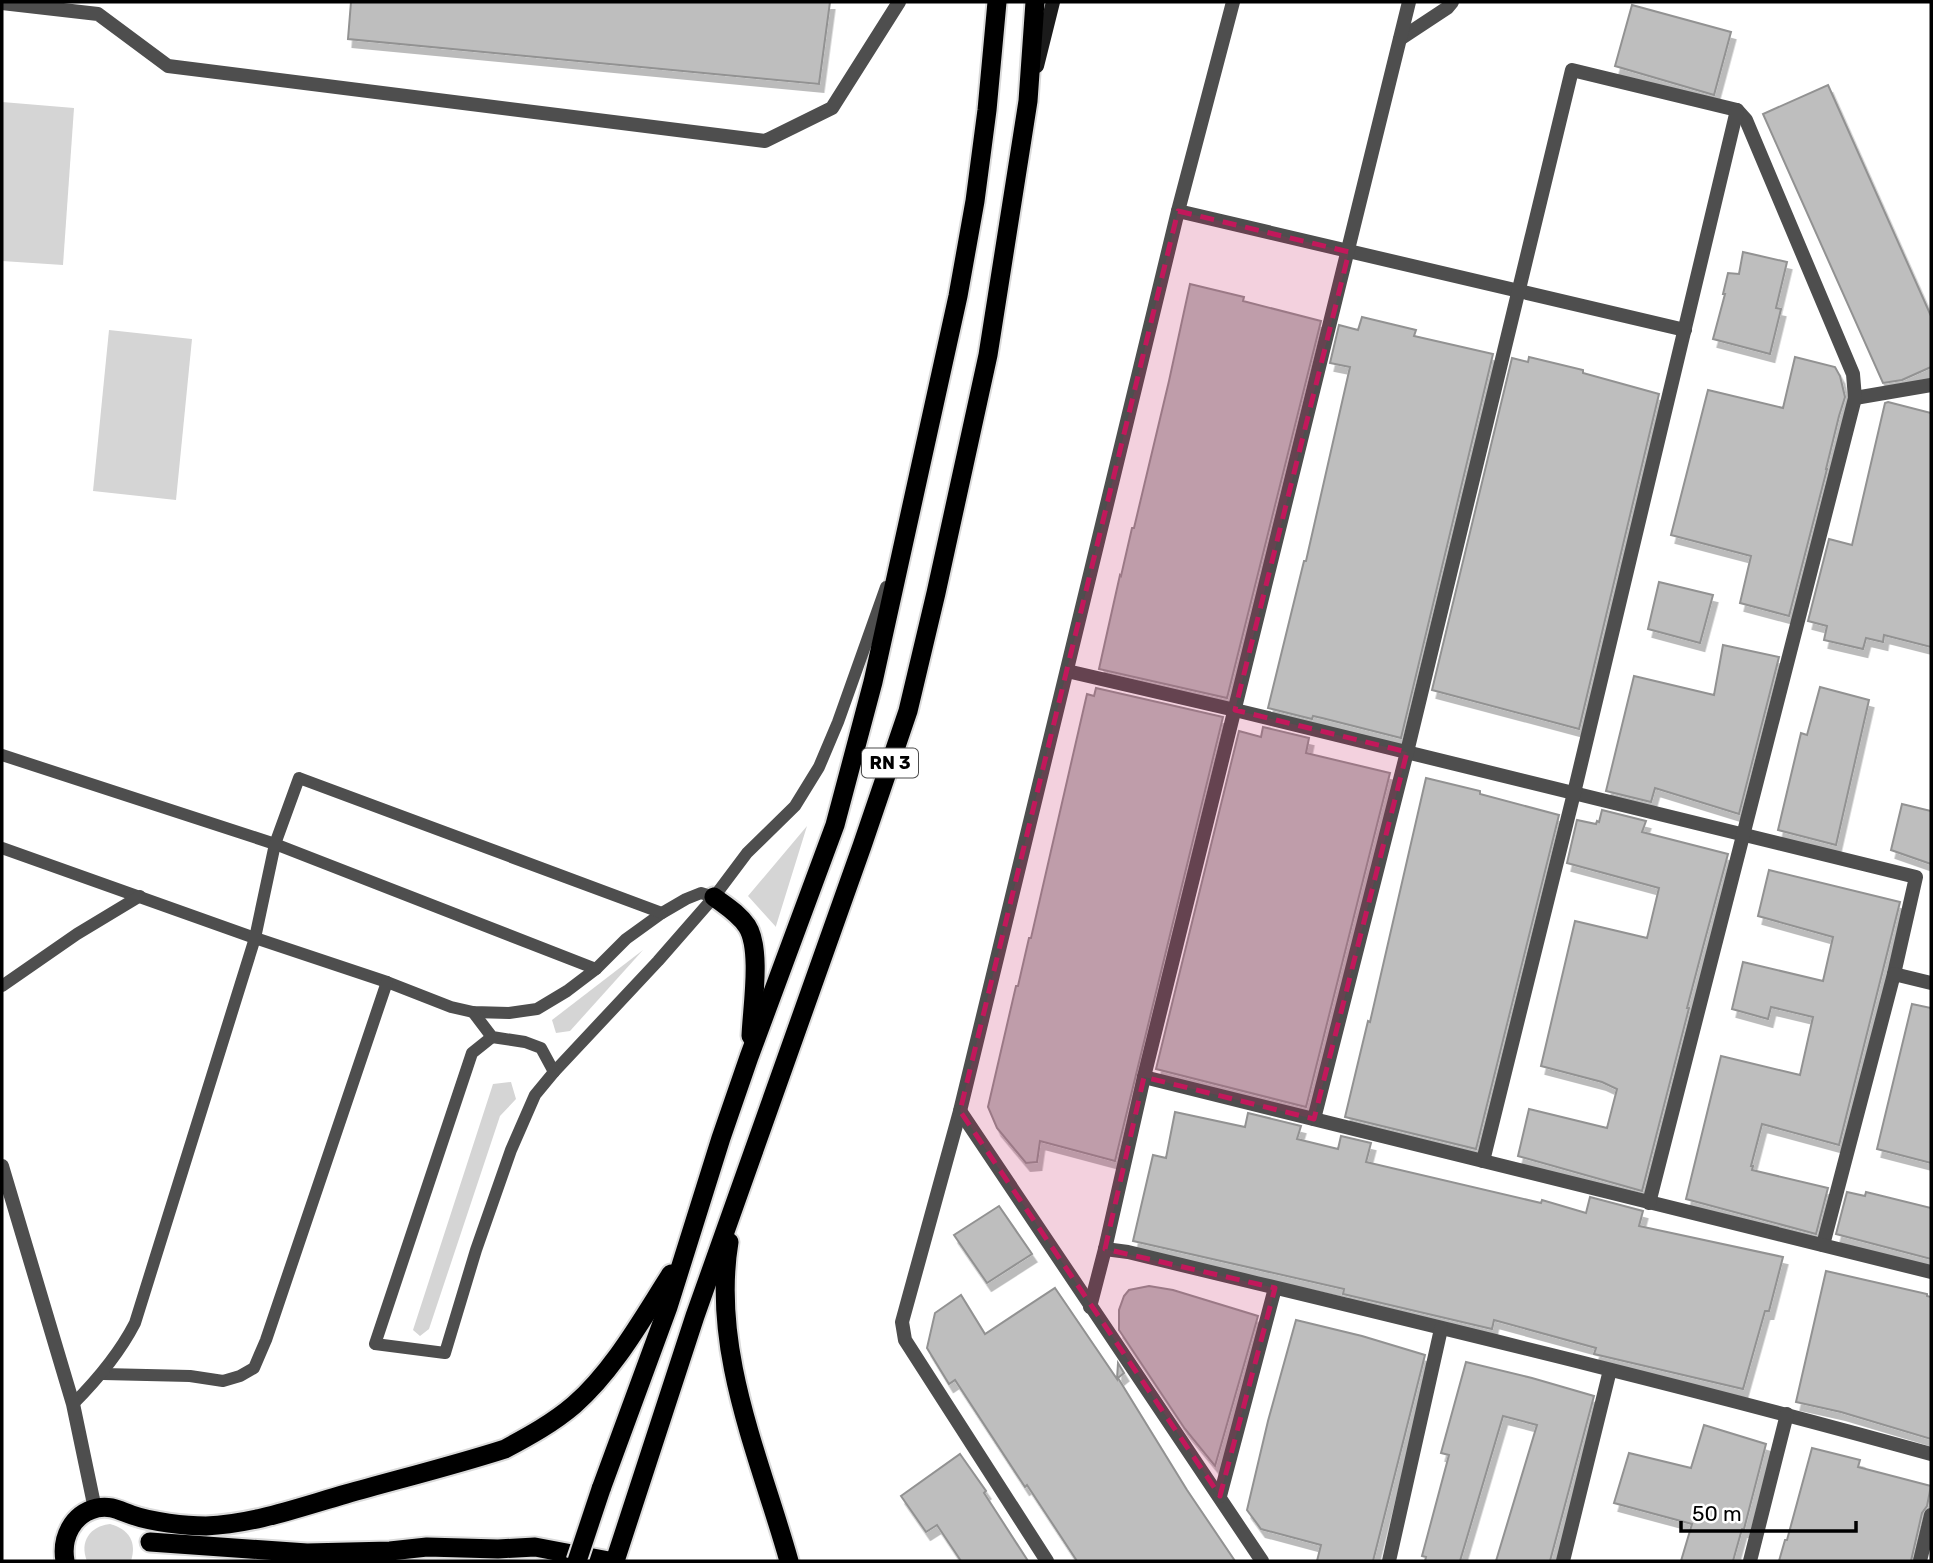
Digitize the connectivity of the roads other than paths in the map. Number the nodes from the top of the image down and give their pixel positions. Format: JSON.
{"nodes":[{"id":1,"x":899,"y":2,"type":"edge"},
{"id":2,"x":998,"y":2,"type":"edge"},
{"id":3,"x":1035,"y":2,"type":"edge"},
{"id":4,"x":1053,"y":2,"type":"edge"},
{"id":5,"x":1233,"y":2,"type":"edge"},
{"id":6,"x":1409,"y":2,"type":"edge"},
{"id":7,"x":1451,"y":2,"type":"edge"},
{"id":8,"x":2,"y":3,"type":"edge"},
{"id":9,"x":1400,"y":39,"type":"junction"},
{"id":10,"x":1028,"y":102,"type":"junction"},
{"id":11,"x":1737,"y":110,"type":"junction"},
{"id":12,"x":1178,"y":211,"type":"junction"},
{"id":13,"x":1349,"y":251,"type":"junction"},
{"id":14,"x":1518,"y":292,"type":"junction"},
{"id":15,"x":1685,"y":330,"type":"junction"},
{"id":16,"x":1931,"y":385,"type":"edge"},
{"id":17,"x":1855,"y":398,"type":"junction"},
{"id":18,"x":909,"y":524,"type":"junction"},
{"id":19,"x":1068,"y":671,"type":"junction"},
{"id":20,"x":1235,"y":710,"type":"junction"},
{"id":21,"x":1407,"y":752,"type":"junction"},
{"id":22,"x":2,"y":755,"type":"edge"},
{"id":23,"x":1574,"y":793,"type":"junction"},
{"id":24,"x":1744,"y":835,"type":"junction"},
{"id":25,"x":275,"y":844,"type":"junction"},
{"id":26,"x":2,"y":848,"type":"edge"},
{"id":27,"x":140,"y":896,"type":"junction"},
{"id":28,"x":714,"y":897,"type":"junction"},
{"id":29,"x":662,"y":913,"type":"junction"},
{"id":30,"x":255,"y":938,"type":"junction"},
{"id":31,"x":596,"y":969,"type":"junction"},
{"id":32,"x":1894,"y":974,"type":"junction"},
{"id":33,"x":387,"y":982,"type":"junction"},
{"id":34,"x":1931,"y":983,"type":"edge"},
{"id":35,"x":2,"y":986,"type":"edge"},
{"id":36,"x":473,"y":1012,"type":"junction"},
{"id":37,"x":492,"y":1037,"type":"junction"},
{"id":38,"x":749,"y":1057,"type":"junction"},
{"id":39,"x":554,"y":1072,"type":"junction"},
{"id":40,"x":1144,"y":1077,"type":"junction"},
{"id":41,"x":960,"y":1111,"type":"junction"},
{"id":42,"x":1314,"y":1119,"type":"junction"},
{"id":43,"x":1483,"y":1161,"type":"junction"},
{"id":44,"x":2,"y":1166,"type":"edge"},
{"id":45,"x":736,"y":1199,"type":"junction"},
{"id":46,"x":1650,"y":1203,"type":"junction"},
{"id":47,"x":1823,"y":1245,"type":"junction"},
{"id":48,"x":1105,"y":1249,"type":"junction"},
{"id":49,"x":685,"y":1252,"type":"junction"},
{"id":50,"x":1931,"y":1272,"type":"edge"},
{"id":51,"x":1275,"y":1288,"type":"junction"},
{"id":52,"x":1090,"y":1307,"type":"junction"},
{"id":53,"x":1441,"y":1329,"type":"junction"},
{"id":54,"x":1610,"y":1370,"type":"junction"},
{"id":55,"x":103,"y":1374,"type":"junction"},
{"id":56,"x":73,"y":1404,"type":"junction"},
{"id":57,"x":1787,"y":1414,"type":"junction"},
{"id":58,"x":1931,"y":1454,"type":"edge"},
{"id":59,"x":1220,"y":1496,"type":"junction"},
{"id":60,"x":95,"y":1508,"type":"junction"},
{"id":61,"x":132,"y":1515,"type":"junction"},
{"id":62,"x":1931,"y":1515,"type":"edge"},
{"id":63,"x":498,"y":1549,"type":"junction"},
{"id":64,"x":390,"y":1551,"type":"junction"},
{"id":65,"x":149,"y":1552,"type":"edge"},
{"id":66,"x":65,"y":1561,"type":"edge"},
{"id":67,"x":357,"y":1561,"type":"edge"},
{"id":68,"x":470,"y":1561,"type":"edge"},
{"id":69,"x":577,"y":1561,"type":"edge"},
{"id":70,"x":608,"y":1561,"type":"edge"},
{"id":71,"x":615,"y":1561,"type":"edge"},
{"id":72,"x":789,"y":1561,"type":"edge"},
{"id":73,"x":1047,"y":1561,"type":"edge"},
{"id":74,"x":1262,"y":1561,"type":"edge"},
{"id":75,"x":1389,"y":1561,"type":"edge"},
{"id":76,"x":1563,"y":1561,"type":"edge"},
{"id":77,"x":1750,"y":1561,"type":"edge"},
{"id":78,"x":1920,"y":1561,"type":"edge"}],
"edges":[{"from":1,"to":8,"type":"street"},
{"from":2,"to":18,"type":"highway","number":"RN 3"},
{"from":3,"to":10,"type":"highway","number":"RN 3"},
{"from":4,"to":10,"type":"main road"},
{"from":5,"to":12,"type":"street"},
{"from":6,"to":9,"type":"street"},
{"from":7,"to":9,"type":"street"},
{"from":9,"to":13,"type":"street"},
{"from":10,"to":45,"type":"highway","number":"RN 3"},
{"from":11,"to":14,"type":"street"},
{"from":11,"to":15,"type":"street"},
{"from":11,"to":17,"type":"street"},
{"from":12,"to":13,"type":"street"},
{"from":12,"to":19,"type":"street"},
{"from":13,"to":14,"type":"street"},
{"from":13,"to":20,"type":"street"},
{"from":14,"to":15,"type":"street"},
{"from":14,"to":21,"type":"street"},
{"from":15,"to":23,"type":"street"},
{"from":16,"to":17,"type":"street"},
{"from":17,"to":24,"type":"street"},
{"from":18,"to":28,"type":"lane"},
{"from":18,"to":38,"type":"highway","number":"RN 3"},
{"from":19,"to":20,"type":"street"},
{"from":19,"to":41,"type":"street"},
{"from":20,"to":21,"type":"street"},
{"from":20,"to":40,"type":"street"},
{"from":21,"to":23,"type":"street"},
{"from":21,"to":42,"type":"street"},
{"from":22,"to":25,"type":"lane"},
{"from":23,"to":24,"type":"street"},
{"from":23,"to":43,"type":"street"},
{"from":24,"to":32,"type":"street"},
{"from":24,"to":46,"type":"street"},
{"from":25,"to":29,"type":"lane"},
{"from":25,"to":30,"type":"lane"},
{"from":25,"to":31,"type":"lane"},
{"from":26,"to":27,"type":"lane"},
{"from":27,"to":30,"type":"lane"},
{"from":27,"to":35,"type":"lane"},
{"from":28,"to":29,"type":"lane"},
{"from":28,"to":38,"type":"highway"},
{"from":28,"to":39,"type":"lane"},
{"from":29,"to":31,"type":"lane"},
{"from":30,"to":33,"type":"lane"},
{"from":30,"to":55,"type":"lane"},
{"from":31,"to":36,"type":"lane"},
{"from":32,"to":34,"type":"street"},
{"from":32,"to":47,"type":"street"},
{"from":33,"to":36,"type":"lane"},
{"from":33,"to":55,"type":"lane"},
{"from":36,"to":37,"type":"lane"},
{"from":37,"to":39,"type":"lane"},
{"from":37,"to":39,"type":"lane"},
{"from":38,"to":49,"type":"highway","number":"RN 3"},
{"from":40,"to":42,"type":"street"},
{"from":40,"to":48,"type":"street"},
{"from":41,"to":52,"type":"street"},
{"from":41,"to":73,"type":"street"},
{"from":42,"to":43,"type":"street"},
{"from":43,"to":46,"type":"street"},
{"from":44,"to":56,"type":"street"},
{"from":45,"to":71,"type":"highway","number":"RN 3"},
{"from":45,"to":72,"type":"highway"},
{"from":46,"to":47,"type":"street"},
{"from":47,"to":50,"type":"street"},
{"from":48,"to":51,"type":"street"},
{"from":48,"to":52,"type":"street"},
{"from":49,"to":61,"type":"highway"},
{"from":49,"to":69,"type":"highway","number":"RN 3","bridge":true},
{"from":51,"to":53,"type":"street"},
{"from":51,"to":59,"type":"street"},
{"from":52,"to":59,"type":"street"},
{"from":53,"to":54,"type":"street"},
{"from":53,"to":75,"type":"street"},
{"from":54,"to":57,"type":"street"},
{"from":54,"to":76,"type":"street"},
{"from":55,"to":56,"type":"lane"},
{"from":56,"to":60,"type":"street"},
{"from":57,"to":58,"type":"street"},
{"from":57,"to":77,"type":"street"},
{"from":59,"to":74,"type":"street"},
{"from":60,"to":61,"type":"highway"},
{"from":60,"to":66,"type":"highway"},
{"from":61,"to":65,"type":"highway"},
{"from":62,"to":78,"type":"street"},
{"from":63,"to":64,"type":"highway"},
{"from":63,"to":68,"type":"highway"},
{"from":63,"to":70,"type":"highway"},
{"from":64,"to":65,"type":"highway"},
{"from":64,"to":67,"type":"highway"}]}
